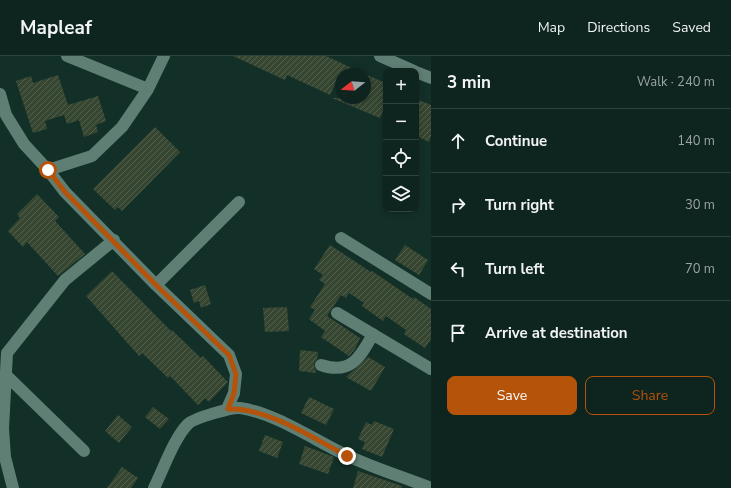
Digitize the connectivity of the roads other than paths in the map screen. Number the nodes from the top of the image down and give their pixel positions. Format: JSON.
{"nodes":[{"id":1,"x":68,"y":56,"type":"edge"},
{"id":2,"x":164,"y":56,"type":"edge"},
{"id":3,"x":380,"y":56,"type":"edge"},
{"id":4,"x":408,"y":68,"type":"edge"},
{"id":5,"x":419,"y":73,"type":"edge"},
{"id":6,"x":431,"y":78,"type":"edge"},
{"id":7,"x":148,"y":89,"type":"junction"},
{"id":8,"x":0,"y":94,"type":"edge"},
{"id":9,"x":3,"y":117,"type":"edge"},
{"id":10,"x":48,"y":170,"type":"junction"},
{"id":11,"x":238,"y":202,"type":"dead end"},
{"id":12,"x":341,"y":238,"type":"dead end"},
{"id":13,"x":114,"y":240,"type":"junction"},
{"id":14,"x":156,"y":285,"type":"junction"},
{"id":15,"x":431,"y":294,"type":"edge"},
{"id":16,"x":337,"y":313,"type":"dead end"},
{"id":17,"x":372,"y":334,"type":"junction"},
{"id":18,"x":7,"y":353,"type":"junction"},
{"id":19,"x":0,"y":364,"type":"edge"},
{"id":20,"x":321,"y":365,"type":"dead end"},
{"id":21,"x":431,"y":369,"type":"edge"},
{"id":22,"x":7,"y":376,"type":"junction"},
{"id":23,"x":228,"y":409,"type":"junction"},
{"id":24,"x":84,"y":451,"type":"dead end"},
{"id":25,"x":13,"y":488,"type":"edge"},
{"id":26,"x":154,"y":488,"type":"edge"},
{"id":27,"x":431,"y":488,"type":"edge"}],
"edges":[{"from":1,"to":7,"type":"street"},
{"from":2,"to":7,"type":"street"},
{"from":3,"to":4,"type":"street"},
{"from":5,"to":6,"type":"street"},
{"from":7,"to":10,"type":"street"},
{"from":8,"to":9,"type":"street"},
{"from":9,"to":10,"type":"street"},
{"from":10,"to":13,"type":"street"},
{"from":11,"to":14,"type":"street"},
{"from":12,"to":15,"type":"street"},
{"from":13,"to":14,"type":"street"},
{"from":13,"to":18,"type":"street"},
{"from":14,"to":23,"type":"street"},
{"from":16,"to":17,"type":"street"},
{"from":17,"to":20,"type":"street"},
{"from":17,"to":21,"type":"street"},
{"from":18,"to":19,"type":"street"},
{"from":18,"to":22,"type":"street"},
{"from":22,"to":24,"type":"street"},
{"from":22,"to":25,"type":"street"},
{"from":23,"to":26,"type":"street"},
{"from":23,"to":27,"type":"street"}]}
